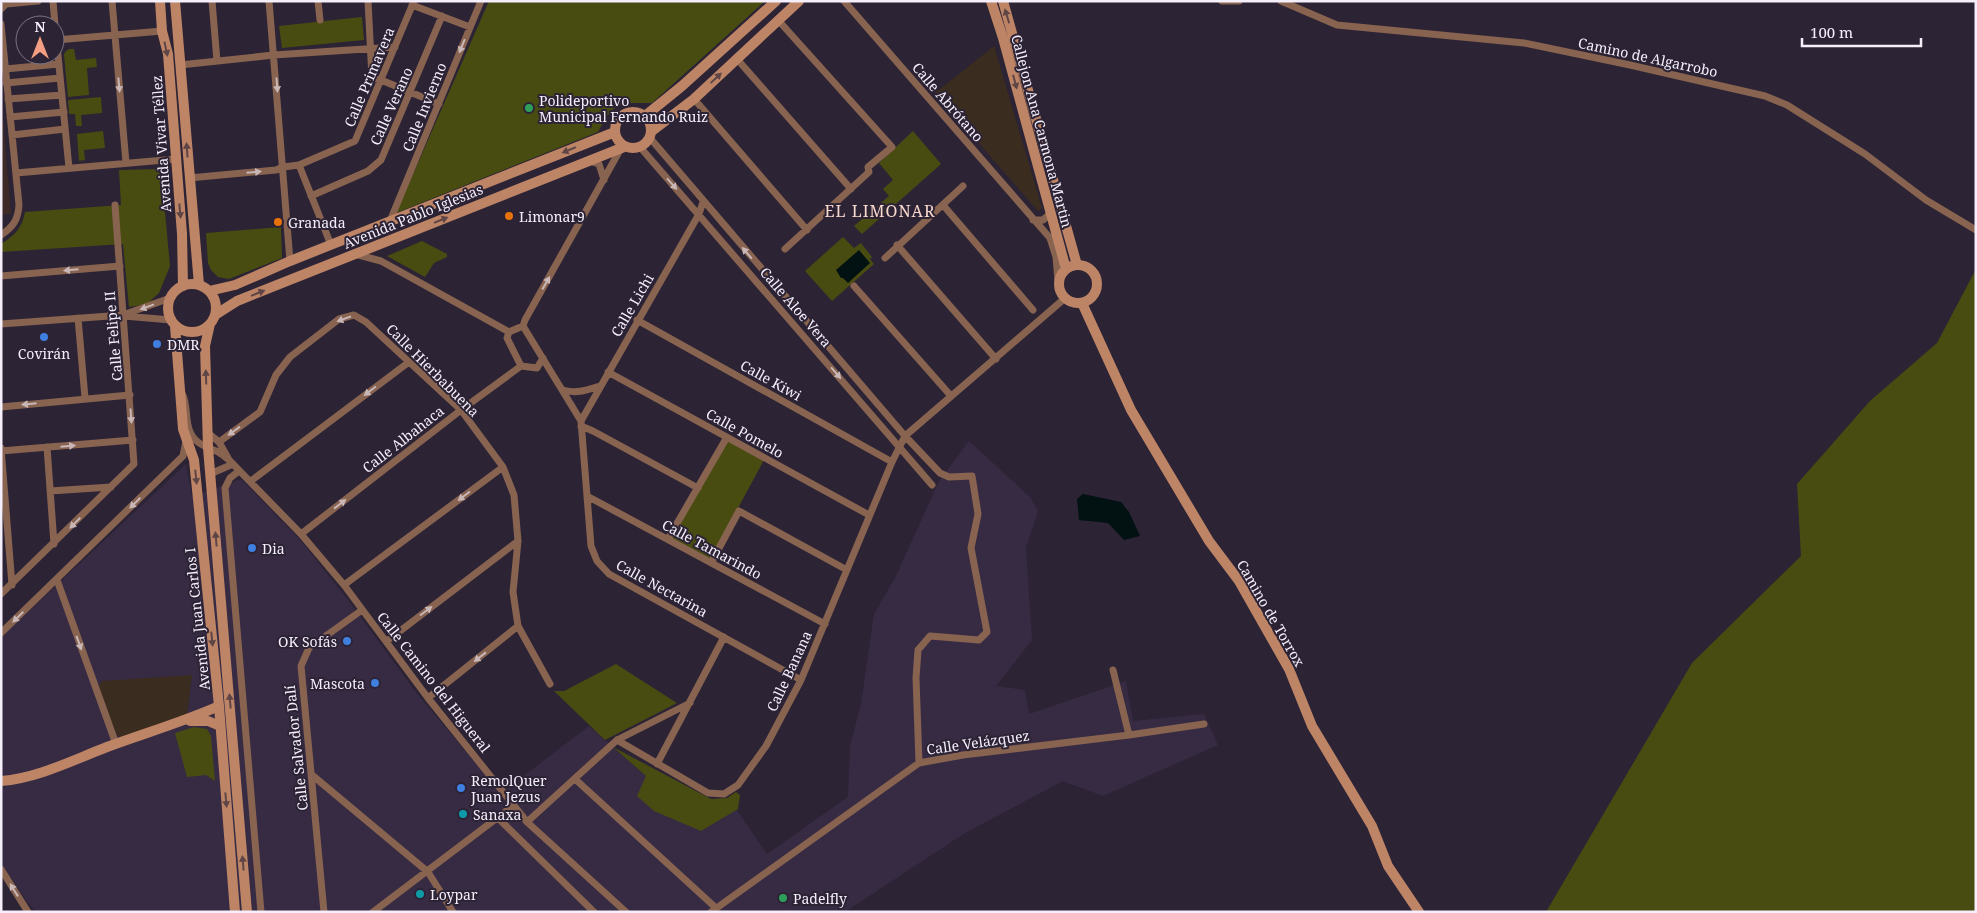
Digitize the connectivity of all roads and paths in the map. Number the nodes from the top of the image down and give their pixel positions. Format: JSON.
{"nodes":[{"id":1,"x":38,"y":1,"type":"edge"},
{"id":2,"x":53,"y":1,"type":"edge"},
{"id":3,"x":112,"y":1,"type":"edge"},
{"id":4,"x":160,"y":1,"type":"edge"},
{"id":5,"x":175,"y":1,"type":"edge"},
{"id":6,"x":212,"y":1,"type":"edge"},
{"id":7,"x":269,"y":1,"type":"edge"},
{"id":8,"x":318,"y":1,"type":"edge"},
{"id":9,"x":368,"y":1,"type":"edge"},
{"id":10,"x":481,"y":1,"type":"edge"},
{"id":11,"x":776,"y":1,"type":"edge"},
{"id":12,"x":799,"y":1,"type":"edge"},
{"id":13,"x":844,"y":1,"type":"edge"},
{"id":14,"x":991,"y":1,"type":"edge"},
{"id":15,"x":1003,"y":1,"type":"edge"},
{"id":16,"x":1222,"y":1,"type":"edge"},
{"id":17,"x":1239,"y":1,"type":"edge"},
{"id":18,"x":1281,"y":1,"type":"edge"},
{"id":19,"x":413,"y":3,"type":"edge"},
{"id":20,"x":1,"y":9,"type":"edge"},
{"id":21,"x":54,"y":15,"type":"edge"},
{"id":22,"x":442,"y":16,"type":"junction"},
{"id":23,"x":320,"y":20,"type":"dead end"},
{"id":24,"x":778,"y":20,"type":"junction"},
{"id":25,"x":1,"y":24,"type":"edge"},
{"id":26,"x":470,"y":28,"type":"junction"},
{"id":27,"x":162,"y":31,"type":"junction"},
{"id":28,"x":115,"y":35,"type":"junction"},
{"id":29,"x":65,"y":39,"type":"edge"},
{"id":30,"x":395,"y":47,"type":"junction"},
{"id":31,"x":370,"y":48,"type":"junction"},
{"id":32,"x":274,"y":55,"type":"junction"},
{"id":33,"x":737,"y":59,"type":"junction"},
{"id":34,"x":217,"y":61,"type":"junction"},
{"id":35,"x":48,"y":65,"type":"edge"},
{"id":36,"x":59,"y":65,"type":"edge"},
{"id":37,"x":180,"y":65,"type":"junction"},
{"id":38,"x":5,"y":69,"type":"junction"},
{"id":39,"x":60,"y":78,"type":"junction"},
{"id":40,"x":381,"y":80,"type":"junction"},
{"id":41,"x":6,"y":83,"type":"junction"},
{"id":42,"x":411,"y":92,"type":"junction"},
{"id":43,"x":62,"y":95,"type":"junction"},
{"id":44,"x":8,"y":99,"type":"junction"},
{"id":45,"x":694,"y":99,"type":"junction"},
{"id":46,"x":438,"y":104,"type":"junction"},
{"id":47,"x":64,"y":112,"type":"junction"},
{"id":48,"x":645,"y":116,"type":"junction"},
{"id":49,"x":10,"y":117,"type":"junction"},
{"id":50,"x":65,"y":129,"type":"junction"},
{"id":51,"x":615,"y":132,"type":"junction"},
{"id":52,"x":651,"y":134,"type":"junction"},
{"id":53,"x":12,"y":135,"type":"junction"},
{"id":54,"x":622,"y":148,"type":"junction"},
{"id":55,"x":640,"y":148,"type":"junction"},
{"id":56,"x":176,"y":159,"type":"junction"},
{"id":57,"x":589,"y":161,"type":"junction"},
{"id":58,"x":126,"y":164,"type":"junction"},
{"id":59,"x":299,"y":165,"type":"junction"},
{"id":60,"x":283,"y":167,"type":"junction"},
{"id":61,"x":69,"y":168,"type":"junction"},
{"id":62,"x":16,"y":173,"type":"junction"},
{"id":63,"x":189,"y":178,"type":"junction"},
{"id":64,"x":604,"y":180,"type":"junction"},
{"id":65,"x":964,"y":186,"type":"dead end"},
{"id":66,"x":851,"y":189,"type":"junction"},
{"id":67,"x":311,"y":196,"type":"junction"},
{"id":68,"x":704,"y":202,"type":"junction"},
{"id":69,"x":114,"y":205,"type":"dead end"},
{"id":70,"x":943,"y":206,"type":"junction"},
{"id":71,"x":1051,"y":213,"type":"junction"},
{"id":72,"x":699,"y":214,"type":"junction"},
{"id":73,"x":1033,"y":220,"type":"junction"},
{"id":74,"x":390,"y":221,"type":"junction"},
{"id":75,"x":807,"y":230,"type":"junction"},
{"id":76,"x":1976,"y":230,"type":"edge"},
{"id":77,"x":1,"y":235,"type":"edge"},
{"id":78,"x":380,"y":244,"type":"junction"},
{"id":79,"x":331,"y":245,"type":"junction"},
{"id":80,"x":897,"y":245,"type":"junction"},
{"id":81,"x":785,"y":249,"type":"dead end"},
{"id":82,"x":354,"y":254,"type":"junction"},
{"id":83,"x":885,"y":258,"type":"dead end"},
{"id":84,"x":290,"y":261,"type":"junction"},
{"id":85,"x":381,"y":261,"type":"junction"},
{"id":86,"x":1077,"y":265,"type":"junction"},
{"id":87,"x":120,"y":266,"type":"junction"},
{"id":88,"x":1066,"y":269,"type":"junction"},
{"id":89,"x":1,"y":276,"type":"edge"},
{"id":90,"x":1058,"y":281,"type":"junction"},
{"id":91,"x":199,"y":285,"type":"junction"},
{"id":92,"x":183,"y":286,"type":"junction"},
{"id":93,"x":854,"y":286,"type":"dead end"},
{"id":94,"x":209,"y":291,"type":"junction"},
{"id":95,"x":170,"y":298,"type":"junction"},
{"id":96,"x":1064,"y":299,"type":"junction"},
{"id":97,"x":1082,"y":303,"type":"junction"},
{"id":98,"x":1033,"y":310,"type":"dead end"},
{"id":99,"x":123,"y":315,"type":"junction"},
{"id":100,"x":78,"y":318,"type":"junction"},
{"id":101,"x":212,"y":320,"type":"junction"},
{"id":102,"x":637,"y":320,"type":"junction"},
{"id":103,"x":173,"y":323,"type":"junction"},
{"id":104,"x":1,"y":324,"type":"edge"},
{"id":105,"x":524,"y":326,"type":"junction"},
{"id":106,"x":509,"y":332,"type":"junction"},
{"id":107,"x":543,"y":358,"type":"junction"},
{"id":108,"x":996,"y":359,"type":"junction"},
{"id":109,"x":409,"y":362,"type":"junction"},
{"id":110,"x":521,"y":366,"type":"junction"},
{"id":111,"x":608,"y":372,"type":"junction"},
{"id":112,"x":600,"y":386,"type":"junction"},
{"id":113,"x":181,"y":390,"type":"junction"},
{"id":114,"x":563,"y":390,"type":"junction"},
{"id":115,"x":130,"y":395,"type":"junction"},
{"id":116,"x":951,"y":396,"type":"junction"},
{"id":117,"x":85,"y":398,"type":"junction"},
{"id":118,"x":1,"y":407,"type":"edge"},
{"id":119,"x":461,"y":410,"type":"junction"},
{"id":120,"x":581,"y":424,"type":"junction"},
{"id":121,"x":208,"y":433,"type":"junction"},
{"id":122,"x":904,"y":436,"type":"junction"},
{"id":123,"x":727,"y":437,"type":"junction"},
{"id":124,"x":133,"y":440,"type":"junction"},
{"id":125,"x":186,"y":440,"type":"junction"},
{"id":126,"x":219,"y":442,"type":"junction"},
{"id":127,"x":900,"y":446,"type":"junction"},
{"id":128,"x":47,"y":447,"type":"junction"},
{"id":129,"x":208,"y":448,"type":"junction"},
{"id":130,"x":1,"y":450,"type":"edge"},
{"id":131,"x":231,"y":462,"type":"junction"},
{"id":132,"x":892,"y":462,"type":"junction"},
{"id":133,"x":503,"y":467,"type":"junction"},
{"id":134,"x":239,"y":471,"type":"junction"},
{"id":135,"x":210,"y":474,"type":"junction"},
{"id":136,"x":251,"y":481,"type":"junction"},
{"id":137,"x":932,"y":485,"type":"dead end"},
{"id":138,"x":111,"y":487,"type":"junction"},
{"id":139,"x":698,"y":488,"type":"junction"},
{"id":140,"x":50,"y":491,"type":"junction"},
{"id":141,"x":587,"y":496,"type":"junction"},
{"id":142,"x":869,"y":515,"type":"junction"},
{"id":143,"x":301,"y":534,"type":"junction"},
{"id":144,"x":668,"y":539,"type":"junction"},
{"id":145,"x":518,"y":541,"type":"junction"},
{"id":146,"x":54,"y":544,"type":"junction"},
{"id":147,"x":711,"y":563,"type":"junction"},
{"id":148,"x":847,"y":570,"type":"junction"},
{"id":149,"x":57,"y":580,"type":"junction"},
{"id":150,"x":12,"y":585,"type":"junction"},
{"id":151,"x":344,"y":585,"type":"junction"},
{"id":152,"x":1,"y":594,"type":"edge"},
{"id":153,"x":362,"y":610,"type":"junction"},
{"id":154,"x":824,"y":624,"type":"junction"},
{"id":155,"x":518,"y":626,"type":"junction"},
{"id":156,"x":1,"y":633,"type":"edge"},
{"id":157,"x":724,"y":637,"type":"junction"},
{"id":158,"x":387,"y":641,"type":"junction"},
{"id":159,"x":1113,"y":670,"type":"dead end"},
{"id":160,"x":802,"y":680,"type":"junction"},
{"id":161,"x":550,"y":684,"type":"dead end"},
{"id":162,"x":428,"y":698,"type":"junction"},
{"id":163,"x":690,"y":703,"type":"junction"},
{"id":164,"x":219,"y":706,"type":"junction"},
{"id":165,"x":186,"y":720,"type":"junction"},
{"id":166,"x":1204,"y":724,"type":"dead end"},
{"id":167,"x":220,"y":726,"type":"junction"},
{"id":168,"x":1129,"y":735,"type":"junction"},
{"id":169,"x":618,"y":740,"type":"junction"},
{"id":170,"x":116,"y":744,"type":"junction"},
{"id":171,"x":919,"y":763,"type":"junction"},
{"id":172,"x":657,"y":764,"type":"junction"},
{"id":173,"x":312,"y":775,"type":"junction"},
{"id":174,"x":575,"y":779,"type":"junction"},
{"id":175,"x":1,"y":781,"type":"edge"},
{"id":176,"x":514,"y":806,"type":"junction"},
{"id":177,"x":498,"y":818,"type":"junction"},
{"id":178,"x":527,"y":822,"type":"junction"},
{"id":179,"x":1,"y":869,"type":"edge"},
{"id":180,"x":428,"y":872,"type":"junction"},
{"id":181,"x":714,"y":910,"type":"edge"},
{"id":182,"x":28,"y":912,"type":"edge"},
{"id":183,"x":235,"y":912,"type":"edge"},
{"id":184,"x":247,"y":912,"type":"edge"},
{"id":185,"x":261,"y":912,"type":"edge"},
{"id":186,"x":324,"y":912,"type":"edge"},
{"id":187,"x":373,"y":912,"type":"edge"},
{"id":188,"x":453,"y":912,"type":"edge"},
{"id":189,"x":594,"y":912,"type":"edge"},
{"id":190,"x":626,"y":912,"type":"edge"},
{"id":191,"x":1419,"y":912,"type":"edge"}],
"edges":[{"from":1,"to":20,"type":"street"},
{"from":2,"to":21,"type":"street"},
{"from":3,"to":28,"type":"street"},
{"from":4,"to":27,"type":"street","name":"Avenida Vivar Téllez"},
{"from":5,"to":37,"type":"street","name":"Avenida Vivar Téllez"},
{"from":6,"to":34,"type":"street"},
{"from":7,"to":32,"type":"street"},
{"from":8,"to":23,"type":"street"},
{"from":9,"to":31,"type":"street"},
{"from":10,"to":26,"type":"street","name":"Calle Invierno"},
{"from":11,"to":48,"type":"street"},
{"from":12,"to":24,"type":"street"},
{"from":13,"to":73,"type":"street","name":"Calle Abrótano"},
{"from":14,"to":71,"type":"street","name":"Callejon Ana Carmona Martin","one_way":true},
{"from":86,"to":15,"type":"street","name":"Callejon Ana Carmona Martin","one_way":true},
{"from":16,"to":17,"type":"street"},
{"from":18,"to":76,"type":"street","name":"Camino de Algarrobo"},
{"from":19,"to":22,"type":"street"},
{"from":19,"to":30,"type":"street","name":"Calle Primavera"},
{"from":22,"to":26,"type":"street"},
{"from":22,"to":42,"type":"street","name":"Calle Verano"},
{"from":24,"to":33,"type":"street"},
{"from":24,"to":66,"type":"street"},
{"from":25,"to":38,"type":"street"},
{"from":26,"to":46,"type":"street","name":"Calle Invierno","one_way":true},
{"from":27,"to":28,"type":"street"},
{"from":27,"to":56,"type":"street","name":"Avenida Vivar Téllez","one_way":true},
{"from":28,"to":29,"type":"street"},
{"from":28,"to":58,"type":"street","one_way":true},
{"from":30,"to":31,"type":"street"},
{"from":30,"to":40,"type":"street","name":"Calle Primavera"},
{"from":31,"to":32,"type":"street"},
{"from":31,"to":40,"type":"street"},
{"from":32,"to":34,"type":"street"},
{"from":32,"to":60,"type":"street","one_way":true},
{"from":45,"to":33,"type":"street","one_way":true},
{"from":33,"to":66,"type":"street"},
{"from":34,"to":37,"type":"street"},
{"from":35,"to":38,"type":"street"},
{"from":36,"to":39,"type":"street"},
{"from":63,"to":37,"type":"street","name":"Avenida Vivar Téllez","one_way":true},
{"from":38,"to":41,"type":"street"},
{"from":39,"to":41,"type":"street"},
{"from":39,"to":43,"type":"street"},
{"from":40,"to":42,"type":"street"},
{"from":40,"to":59,"type":"street","name":"Calle Primavera"},
{"from":41,"to":44,"type":"street"},
{"from":42,"to":46,"type":"street"},
{"from":42,"to":67,"type":"street","name":"Calle Verano"},
{"from":43,"to":44,"type":"street"},
{"from":43,"to":47,"type":"street"},
{"from":44,"to":49,"type":"street"},
{"from":45,"to":52,"type":"street"},
{"from":45,"to":75,"type":"street"},
{"from":46,"to":74,"type":"street","name":"Calle Invierno"},
{"from":47,"to":49,"type":"street"},
{"from":47,"to":50,"type":"street"},
{"from":48,"to":51,"type":"street"},
{"from":48,"to":52,"type":"street"},
{"from":49,"to":53,"type":"street"},
{"from":50,"to":53,"type":"street"},
{"from":50,"to":61,"type":"street"},
{"from":51,"to":54,"type":"street"},
{"from":51,"to":74,"type":"street","name":"Avenida Pablo Iglesias","one_way":true},
{"from":52,"to":55,"type":"street"},
{"from":52,"to":68,"type":"street","name":"Calle Aloe Vera"},
{"from":53,"to":62,"type":"street"},
{"from":54,"to":55,"type":"street"},
{"from":54,"to":57,"type":"street","name":"Avenida Pablo Iglesias"},
{"from":54,"to":64,"type":"street"},
{"from":55,"to":72,"type":"street","name":"Calle Aloe Vera","one_way":true},
{"from":56,"to":58,"type":"street"},
{"from":56,"to":92,"type":"street","name":"Avenida Vivar Téllez","one_way":true},
{"from":57,"to":64,"type":"street"},
{"from":78,"to":57,"type":"street","name":"Avenida Pablo Iglesias","one_way":true},
{"from":58,"to":61,"type":"street"},
{"from":59,"to":60,"type":"street","name":"Calle Primavera"},
{"from":59,"to":67,"type":"street"},
{"from":63,"to":60,"type":"street","name":"Calle Primavera","one_way":true},
{"from":60,"to":84,"type":"street"},
{"from":61,"to":62,"type":"street"},
{"from":62,"to":77,"type":"street"},
{"from":63,"to":91,"type":"street","name":"Avenida Vivar Téllez"},
{"from":105,"to":64,"type":"street","one_way":true},
{"from":65,"to":70,"type":"street"},
{"from":66,"to":75,"type":"street"},
{"from":67,"to":79,"type":"street"},
{"from":68,"to":72,"type":"street","name":"Calle Lichi"},
{"from":122,"to":68,"type":"street","name":"Calle Aloe Vera","one_way":true},
{"from":69,"to":87,"type":"street","name":"Calle Felipe II"},
{"from":70,"to":80,"type":"street"},
{"from":70,"to":98,"type":"street"},
{"from":71,"to":73,"type":"street"},
{"from":71,"to":88,"type":"street","name":"Callejon Ana Carmona Martin"},
{"from":72,"to":102,"type":"street","name":"Calle Lichi"},
{"from":72,"to":127,"type":"street","name":"Calle Aloe Vera","one_way":true},
{"from":73,"to":90,"type":"street","name":"Calle Abrótano"},
{"from":74,"to":79,"type":"street","name":"Avenida Pablo Iglesias"},
{"from":75,"to":81,"type":"street"},
{"from":78,"to":82,"type":"street","name":"Avenida Pablo Iglesias"},
{"from":78,"to":85,"type":"street"},
{"from":79,"to":84,"type":"street","name":"Avenida Pablo Iglesias"},
{"from":80,"to":83,"type":"street"},
{"from":80,"to":108,"type":"street"},
{"from":82,"to":85,"type":"street"},
{"from":101,"to":82,"type":"street","name":"Avenida Pablo Iglesias","one_way":true},
{"from":84,"to":94,"type":"street","name":"Avenida Pablo Iglesias"},
{"from":85,"to":106,"type":"street"},
{"from":86,"to":88,"type":"street"},
{"from":86,"to":97,"type":"street"},
{"from":87,"to":89,"type":"street","one_way":true},
{"from":87,"to":99,"type":"street","name":"Calle Felipe II"},
{"from":88,"to":90,"type":"street"},
{"from":90,"to":96,"type":"street"},
{"from":91,"to":92,"type":"street"},
{"from":91,"to":94,"type":"street"},
{"from":92,"to":95,"type":"street"},
{"from":93,"to":116,"type":"street"},
{"from":94,"to":101,"type":"street"},
{"from":95,"to":99,"type":"street","one_way":true},
{"from":95,"to":103,"type":"street"},
{"from":96,"to":97,"type":"street"},
{"from":96,"to":108,"type":"street"},
{"from":97,"to":191,"type":"street","name":"Camino de Torrox"},
{"from":99,"to":100,"type":"street"},
{"from":99,"to":103,"type":"street"},
{"from":99,"to":115,"type":"street","name":"Calle Felipe II"},
{"from":100,"to":104,"type":"street"},
{"from":100,"to":117,"type":"street"},
{"from":101,"to":103,"type":"street"},
{"from":121,"to":101,"type":"street","name":"Avenida Juan Carlos I","one_way":true},
{"from":102,"to":111,"type":"street","name":"Calle Lichi"},
{"from":102,"to":132,"type":"street","name":"Calle Kiwi"},
{"from":103,"to":113,"type":"street","name":"Avenida Juan Carlos I"},
{"from":105,"to":106,"type":"street"},
{"from":105,"to":107,"type":"street","name":"Calle Nectarina"},
{"from":106,"to":110,"type":"street"},
{"from":107,"to":110,"type":"street"},
{"from":107,"to":114,"type":"street","name":"Calle Nectarina"},
{"from":108,"to":116,"type":"street"},
{"from":109,"to":119,"type":"street","name":"Calle Hierbabuena"},
{"from":109,"to":126,"type":"street","name":"Calle Hierbabuena","one_way":true},
{"from":109,"to":136,"type":"street","one_way":true},
{"from":110,"to":119,"type":"street","name":"Calle Albahaca"},
{"from":111,"to":112,"type":"street","name":"Calle Lichi"},
{"from":111,"to":123,"type":"street","name":"Calle Pomelo"},
{"from":112,"to":114,"type":"street"},
{"from":112,"to":120,"type":"street","name":"Calle Lichi"},
{"from":113,"to":125,"type":"street","name":"Avenida Juan Carlos I"},
{"from":113,"to":129,"type":"street","name":"Calle Camino del Higueral"},
{"from":114,"to":120,"type":"street","name":"Calle Nectarina"},
{"from":115,"to":117,"type":"street"},
{"from":115,"to":124,"type":"street","name":"Calle Felipe II","one_way":true},
{"from":116,"to":122,"type":"street"},
{"from":117,"to":118,"type":"street","one_way":true},
{"from":119,"to":133,"type":"street","name":"Calle Hierbabuena"},
{"from":143,"to":119,"type":"street","name":"Calle Albahaca","one_way":true},
{"from":120,"to":139,"type":"street"},
{"from":120,"to":141,"type":"street","name":"Calle Nectarina"},
{"from":121,"to":126,"type":"street","name":"Calle Camino del Higueral"},
{"from":121,"to":129,"type":"street","name":"Avenida Juan Carlos I"},
{"from":122,"to":127,"type":"street","name":"Calle Banana"},
{"from":122,"to":171,"type":"street","name":"Calle Aloe Vera"},
{"from":123,"to":139,"type":"street"},
{"from":123,"to":142,"type":"street","name":"Calle Pomelo"},
{"from":128,"to":124,"type":"street","one_way":true},
{"from":124,"to":138,"type":"street","name":"Calle Felipe II"},
{"from":125,"to":149,"type":"street","one_way":true},
{"from":125,"to":164,"type":"street","name":"Avenida Juan Carlos I","one_way":true},
{"from":126,"to":131,"type":"street","name":"Calle Camino del Higueral"},
{"from":127,"to":132,"type":"street","name":"Calle Banana"},
{"from":127,"to":137,"type":"street","name":"Calle Aloe Vera"},
{"from":128,"to":130,"type":"street"},
{"from":128,"to":140,"type":"street"},
{"from":129,"to":131,"type":"street","name":"Calle Camino del Higueral"},
{"from":129,"to":135,"type":"street","name":"Avenida Juan Carlos I"},
{"from":130,"to":150,"type":"street"},
{"from":131,"to":134,"type":"street","name":"Calle Camino del Higueral"},
{"from":131,"to":135,"type":"street"},
{"from":132,"to":142,"type":"street","name":"Calle Banana"},
{"from":133,"to":145,"type":"street","name":"Calle Hierbabuena"},
{"from":133,"to":151,"type":"street","one_way":true},
{"from":134,"to":136,"type":"street","name":"Calle Camino del Higueral"},
{"from":134,"to":185,"type":"street"},
{"from":184,"to":135,"type":"street","name":"Avenida Juan Carlos I","one_way":true},
{"from":136,"to":143,"type":"street","name":"Calle Camino del Higueral"},
{"from":138,"to":140,"type":"street"},
{"from":138,"to":146,"type":"street","one_way":true},
{"from":139,"to":144,"type":"street"},
{"from":140,"to":146,"type":"street"},
{"from":141,"to":144,"type":"street","name":"Calle Tamarindo"},
{"from":141,"to":157,"type":"street","name":"Calle Nectarina"},
{"from":142,"to":148,"type":"street","name":"Calle Banana"},
{"from":143,"to":151,"type":"street","name":"Calle Camino del Higueral"},
{"from":144,"to":147,"type":"street","name":"Calle Tamarindo"},
{"from":145,"to":155,"type":"street","name":"Calle Hierbabuena"},
{"from":158,"to":145,"type":"street","one_way":true},
{"from":146,"to":150,"type":"street"},
{"from":147,"to":148,"type":"street"},
{"from":147,"to":154,"type":"street","name":"Calle Tamarindo"},
{"from":148,"to":154,"type":"street","name":"Calle Banana"},
{"from":149,"to":156,"type":"street","one_way":true},
{"from":149,"to":170,"type":"street","one_way":true},
{"from":150,"to":152,"type":"street"},
{"from":151,"to":153,"type":"street","name":"Calle Camino del Higueral"},
{"from":153,"to":158,"type":"street","name":"Calle Camino del Higueral"},
{"from":153,"to":173,"type":"street","name":"Calle Salvador Dalí"},
{"from":154,"to":160,"type":"street","name":"Calle Banana"},
{"from":155,"to":161,"type":"street","name":"Calle Hierbabuena"},
{"from":155,"to":162,"type":"street","one_way":true},
{"from":157,"to":160,"type":"street","name":"Calle Nectarina"},
{"from":157,"to":163,"type":"street"},
{"from":158,"to":162,"type":"street","name":"Calle Camino del Higueral"},
{"from":159,"to":168,"type":"street"},
{"from":160,"to":172,"type":"street","name":"Calle Banana"},
{"from":162,"to":176,"type":"street","name":"Calle Camino del Higueral"},
{"from":163,"to":169,"type":"street"},
{"from":163,"to":172,"type":"street"},
{"from":164,"to":165,"type":"street"},
{"from":164,"to":167,"type":"street","name":"Avenida Juan Carlos I"},
{"from":165,"to":167,"type":"street"},
{"from":165,"to":170,"type":"street"},
{"from":166,"to":168,"type":"street","name":"Calle Velázquez"},
{"from":167,"to":183,"type":"street","name":"Avenida Juan Carlos I","one_way":true},
{"from":168,"to":171,"type":"street","name":"Calle Velázquez"},
{"from":169,"to":172,"type":"street","name":"Calle Banana"},
{"from":169,"to":174,"type":"street"},
{"from":170,"to":175,"type":"street"},
{"from":171,"to":181,"type":"street","name":"Calle Velázquez"},
{"from":173,"to":180,"type":"street"},
{"from":173,"to":186,"type":"street","name":"Calle Salvador Dalí"},
{"from":174,"to":178,"type":"street"},
{"from":174,"to":181,"type":"street"},
{"from":176,"to":177,"type":"street"},
{"from":176,"to":178,"type":"street","name":"Calle Camino del Higueral"},
{"from":177,"to":180,"type":"street"},
{"from":177,"to":189,"type":"street"},
{"from":178,"to":190,"type":"street","name":"Calle Camino del Higueral"},
{"from":182,"to":179,"type":"street","one_way":true},
{"from":180,"to":187,"type":"street"},
{"from":180,"to":188,"type":"street"}]}
